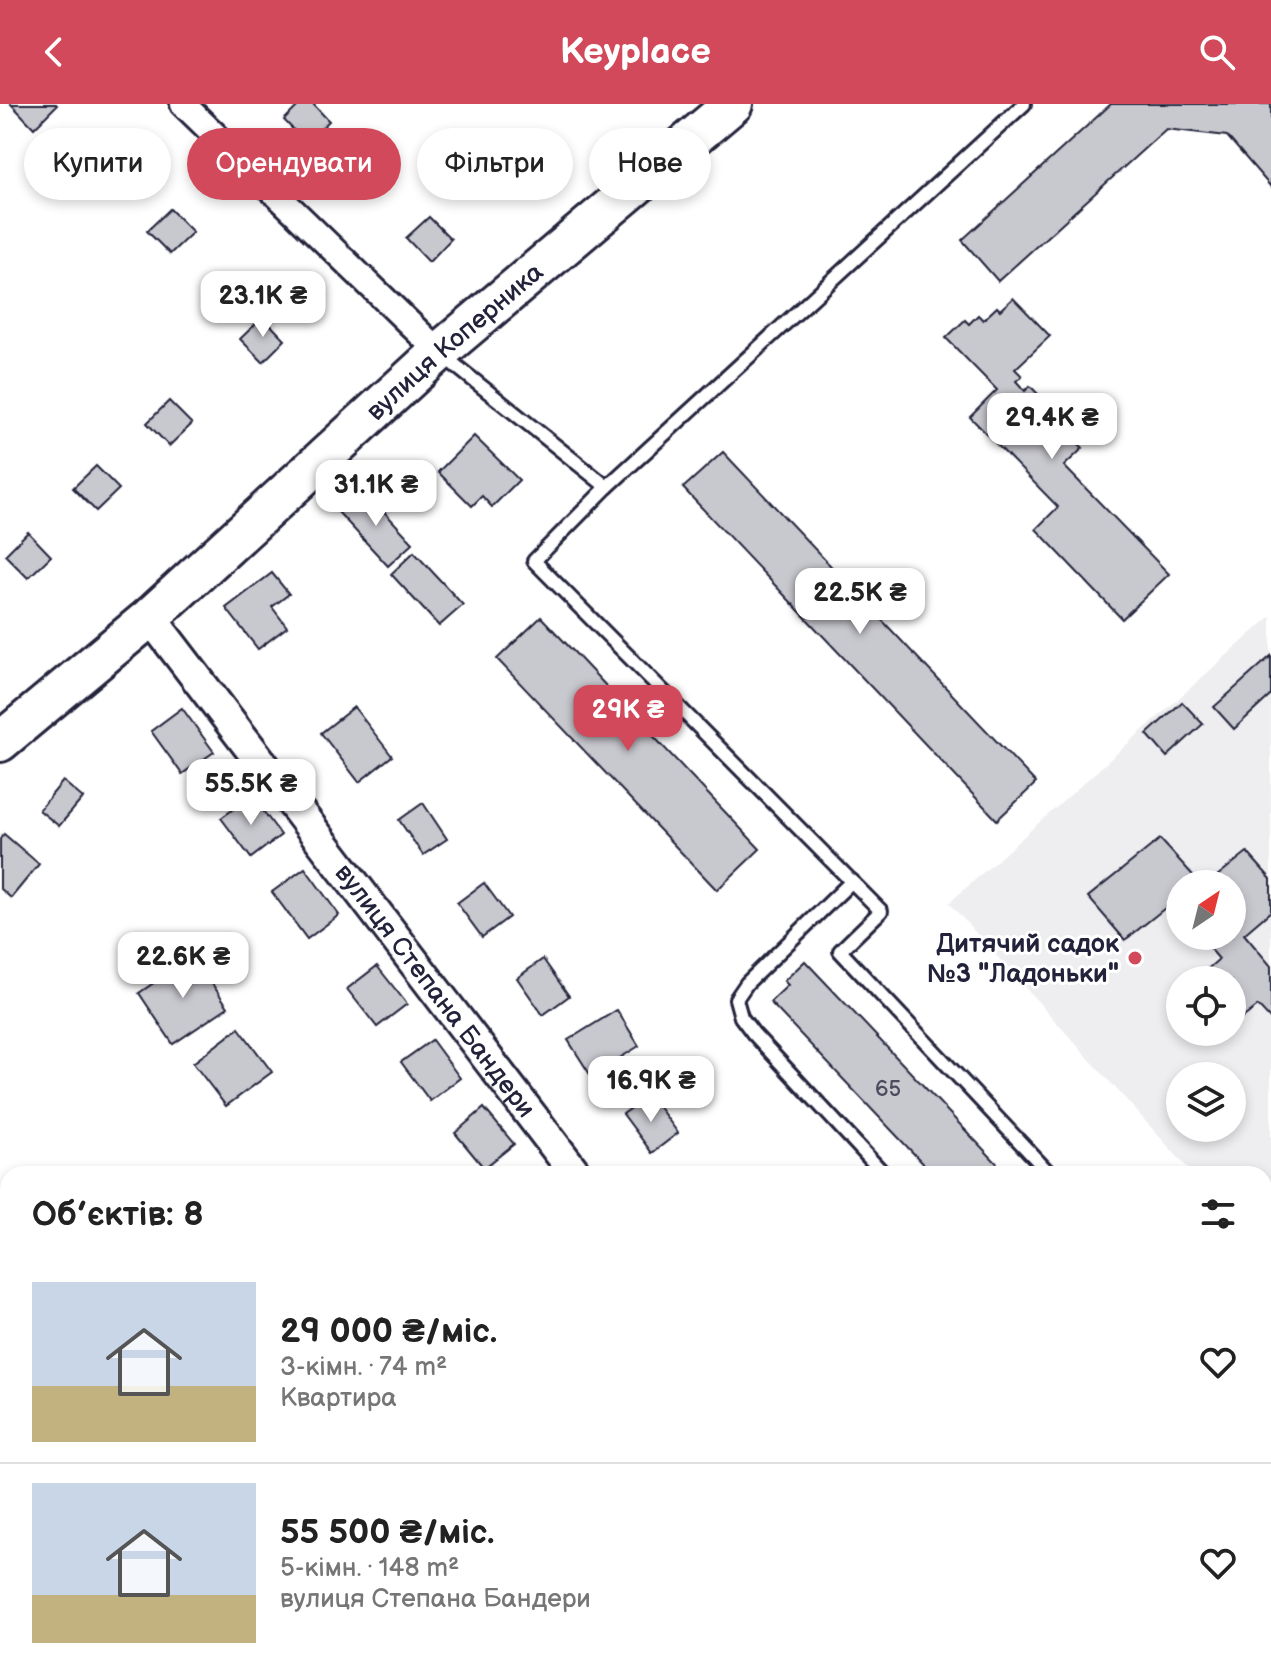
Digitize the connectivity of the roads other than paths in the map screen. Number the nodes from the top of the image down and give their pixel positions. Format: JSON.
{"nodes":[{"id":1,"x":183,"y":104,"type":"edge"},
{"id":2,"x":733,"y":104,"type":"edge"},
{"id":3,"x":1024,"y":104,"type":"edge"},
{"id":4,"x":439,"y":352,"type":"junction"},
{"id":5,"x":607,"y":487,"type":"junction"},
{"id":6,"x":150,"y":617,"type":"junction"},
{"id":7,"x":2,"y":737,"type":"edge"},
{"id":8,"x":852,"y":881,"type":"junction"},
{"id":9,"x":570,"y":1166,"type":"edge"},
{"id":10,"x":877,"y":1166,"type":"edge"},
{"id":11,"x":1042,"y":1166,"type":"edge"}],
"edges":[{"from":1,"to":4,"type":"street"},
{"from":2,"to":4,"type":"main road","name":"вулиця Коперника"},
{"from":3,"to":5,"type":"lane"},
{"from":4,"to":5,"type":"lane"},
{"from":4,"to":6,"type":"main road","name":"вулиця Коперника"},
{"from":5,"to":8,"type":"lane"},
{"from":6,"to":7,"type":"main road","name":"вулиця Коперника"},
{"from":6,"to":9,"type":"street","name":"вулиця Степана Бандери"},
{"from":8,"to":10,"type":"lane"},
{"from":8,"to":11,"type":"lane"}]}
